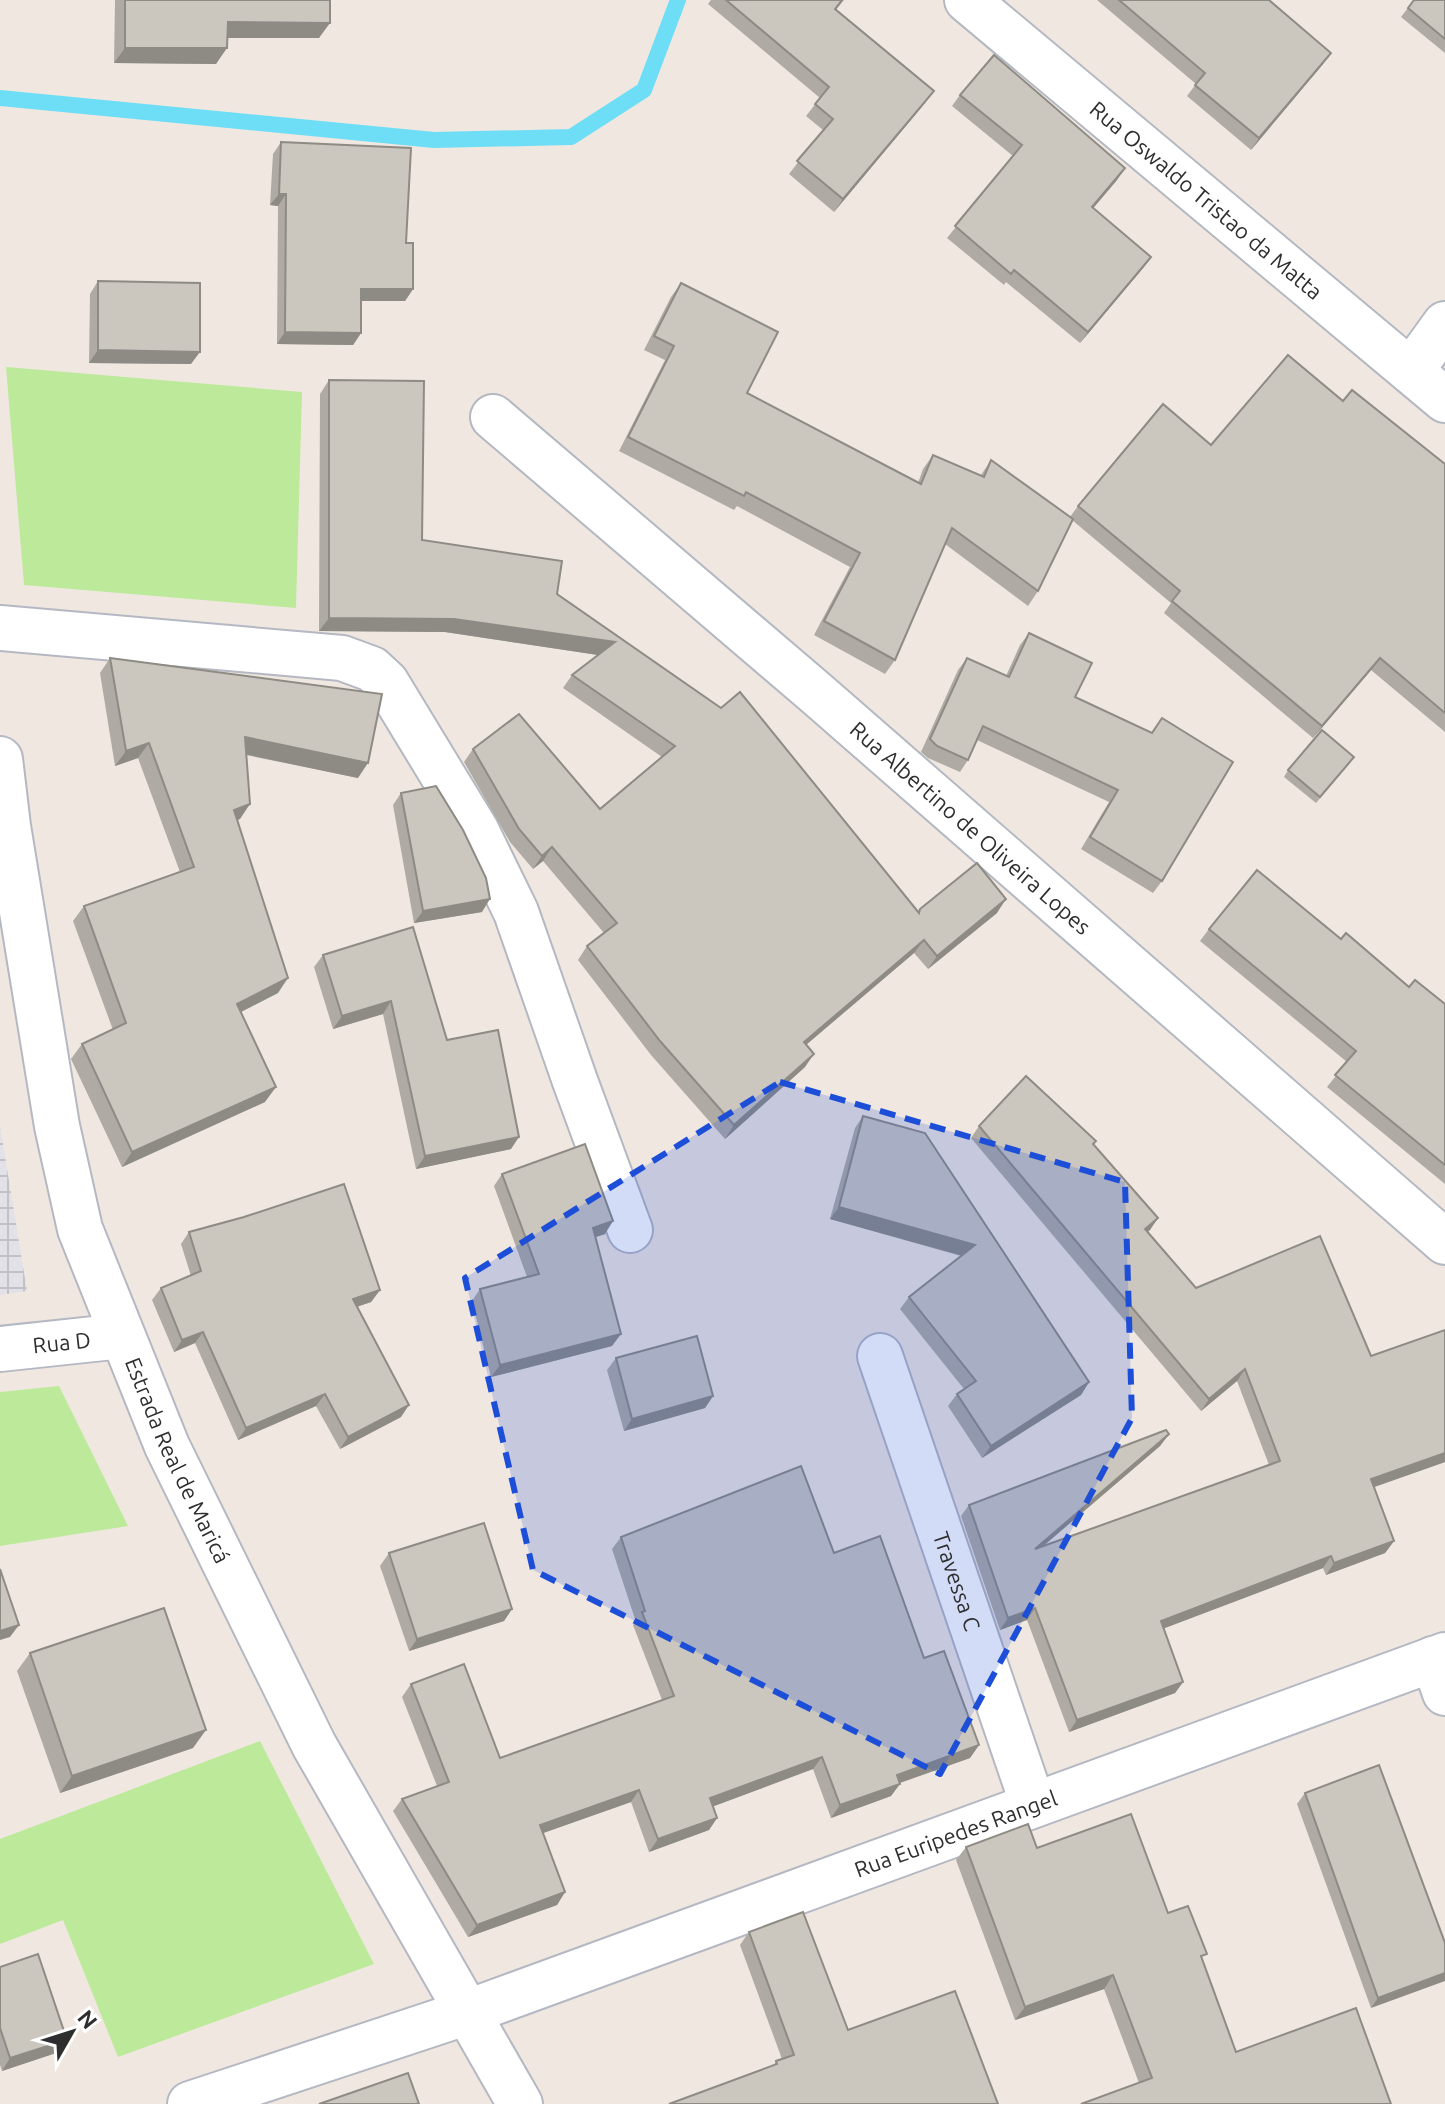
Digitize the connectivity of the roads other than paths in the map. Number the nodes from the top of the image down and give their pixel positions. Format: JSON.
{"nodes":[{"id":1,"x":967,"y":0,"type":"edge"},
{"id":2,"x":1445,"y":324,"type":"edge"},
{"id":3,"x":1411,"y":371,"type":"junction"},
{"id":4,"x":1445,"y":400,"type":"edge"},
{"id":5,"x":493,"y":417,"type":"dead end"},
{"id":6,"x":0,"y":628,"type":"edge"},
{"id":7,"x":0,"y":759,"type":"edge"},
{"id":8,"x":630,"y":1230,"type":"dead end"},
{"id":9,"x":1445,"y":1242,"type":"edge"},
{"id":10,"x":122,"y":1336,"type":"junction"},
{"id":11,"x":0,"y":1349,"type":"edge"},
{"id":12,"x":880,"y":1356,"type":"dead end"},
{"id":13,"x":1441,"y":1669,"type":"edge"},
{"id":14,"x":1033,"y":1805,"type":"junction"},
{"id":15,"x":468,"y":2012,"type":"junction"},
{"id":16,"x":190,"y":2104,"type":"edge"},
{"id":17,"x":520,"y":2104,"type":"edge"}],
"edges":[{"from":1,"to":3,"type":"street","name":"Rua Oswaldo Tristao da Matta"},
{"from":2,"to":3,"type":"street"},
{"from":3,"to":4,"type":"street","name":"Rua Oswaldo Tristao da Matta"},
{"from":5,"to":9,"type":"street","name":"Rua Albertino de Oliveira Lopes"},
{"from":6,"to":8,"type":"street"},
{"from":7,"to":10,"type":"street","name":"Estrada Real de Maricá"},
{"from":10,"to":11,"type":"street","name":"Rua D"},
{"from":10,"to":15,"type":"street","name":"Estrada Real de Maricá"},
{"from":12,"to":14,"type":"street","name":"Travessa C"},
{"from":13,"to":14,"type":"street","name":"Rua Euripedes Rangel"},
{"from":14,"to":15,"type":"street","name":"Rua Euripedes Rangel"},
{"from":15,"to":16,"type":"street","name":"Rua Euripedes Rangel"},
{"from":15,"to":17,"type":"street","name":"Estrada Real de Maricá"}]}
